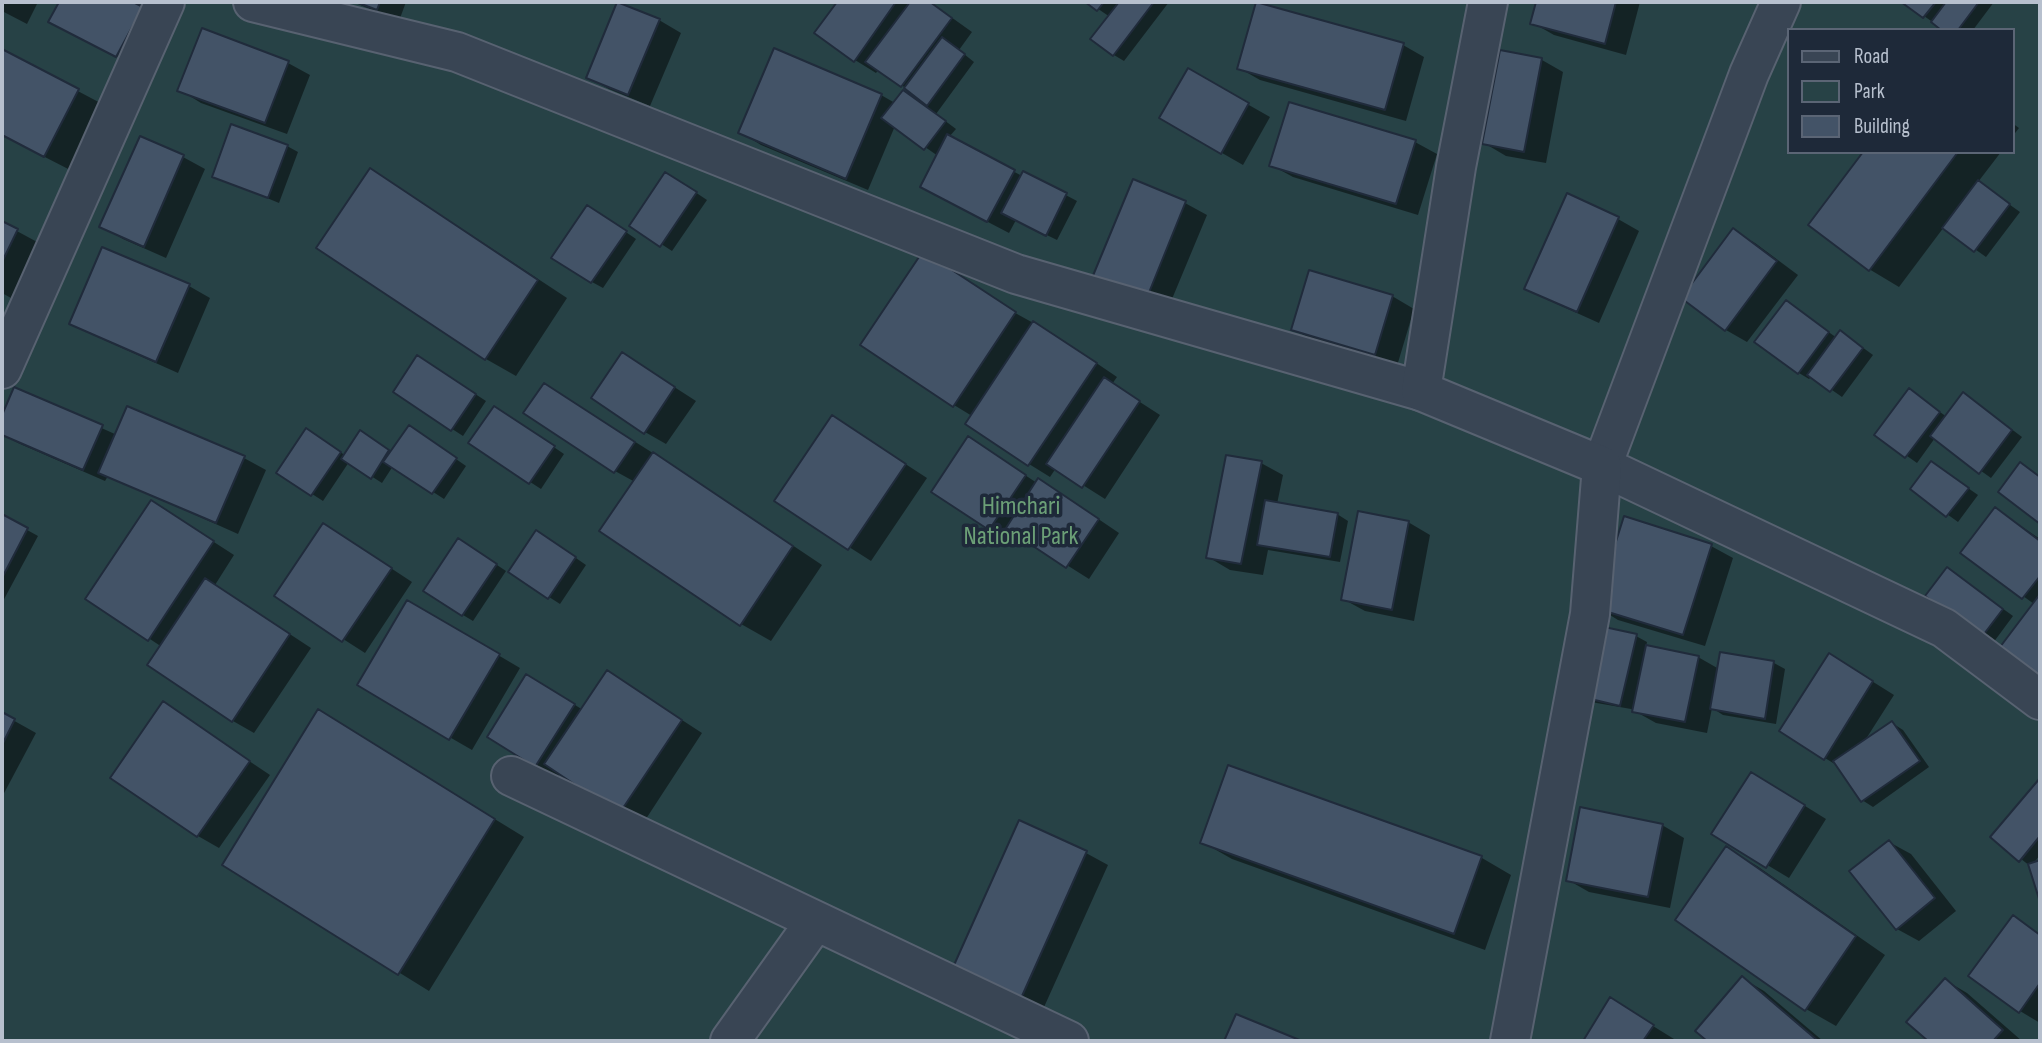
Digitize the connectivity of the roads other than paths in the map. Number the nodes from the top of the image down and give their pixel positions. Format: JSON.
{"nodes":[{"id":1,"x":165,"y":2,"type":"edge"},
{"id":2,"x":253,"y":2,"type":"edge"},
{"id":3,"x":1488,"y":2,"type":"edge"},
{"id":4,"x":1782,"y":2,"type":"edge"},
{"id":5,"x":2,"y":369,"type":"edge"},
{"id":6,"x":1421,"y":391,"type":"junction"},
{"id":7,"x":1602,"y":466,"type":"junction"},
{"id":8,"x":2040,"y":701,"type":"edge"},
{"id":9,"x":511,"y":776,"type":"dead end"},
{"id":10,"x":815,"y":922,"type":"junction"},
{"id":11,"x":730,"y":1041,"type":"edge"},
{"id":12,"x":1069,"y":1041,"type":"edge"},
{"id":13,"x":1510,"y":1041,"type":"edge"}],
"edges":[{"from":1,"to":5,"type":"street"},
{"from":2,"to":6,"type":"street"},
{"from":3,"to":6,"type":"street"},
{"from":4,"to":7,"type":"street"},
{"from":6,"to":7,"type":"street"},
{"from":7,"to":8,"type":"street"},
{"from":7,"to":13,"type":"street"},
{"from":9,"to":10,"type":"street"},
{"from":10,"to":11,"type":"street"},
{"from":10,"to":12,"type":"street"}]}
